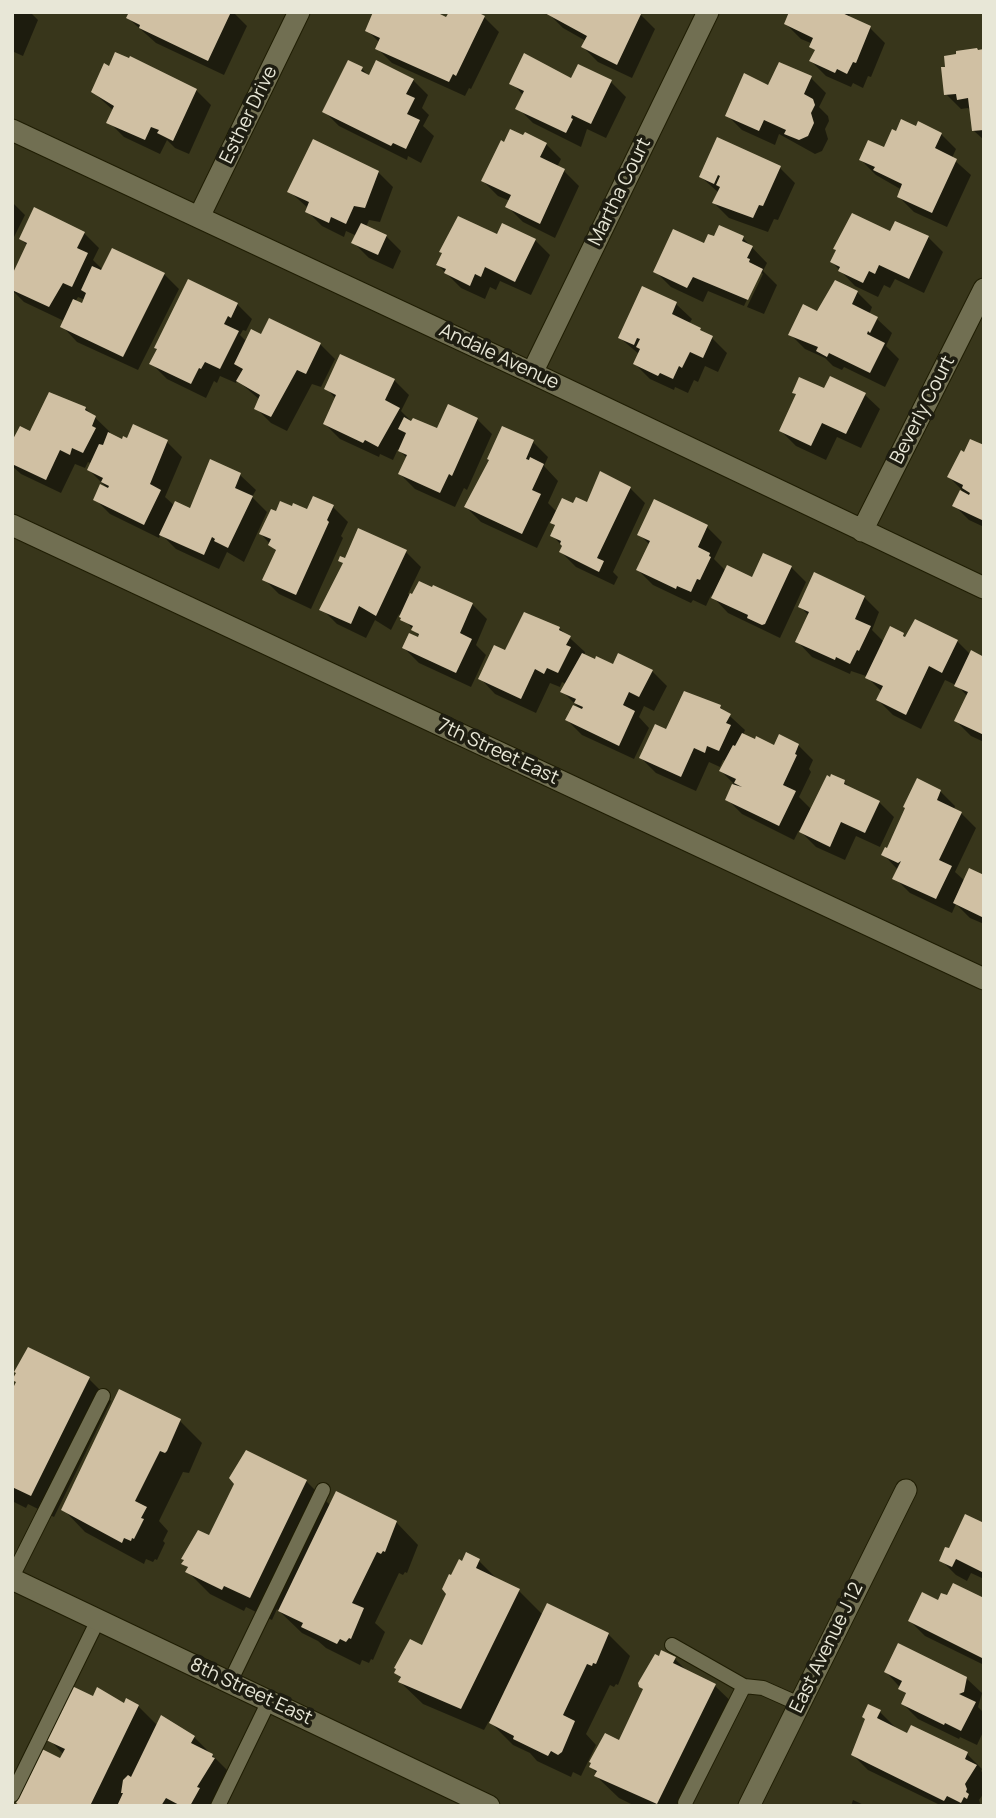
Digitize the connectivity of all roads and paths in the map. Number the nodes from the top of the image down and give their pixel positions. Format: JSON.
{"nodes":[{"id":1,"x":299,"y":12,"type":"edge"},
{"id":2,"x":708,"y":12,"type":"edge"},
{"id":3,"x":12,"y":130,"type":"edge"},
{"id":4,"x":199,"y":217,"type":"junction"},
{"id":5,"x":984,"y":289,"type":"edge"},
{"id":6,"x":532,"y":373,"type":"junction"},
{"id":7,"x":12,"y":525,"type":"edge"},
{"id":8,"x":862,"y":531,"type":"junction"},
{"id":9,"x":984,"y":588,"type":"edge"},
{"id":10,"x":984,"y":979,"type":"edge"},
{"id":11,"x":103,"y":1396,"type":"dead end"},
{"id":12,"x":323,"y":1490,"type":"dead end"},
{"id":13,"x":905,"y":1490,"type":"dead end"},
{"id":14,"x":12,"y":1578,"type":"edge"},
{"id":15,"x":98,"y":1620,"type":"junction"},
{"id":16,"x":672,"y":1645,"type":"dead end"},
{"id":17,"x":230,"y":1682,"type":"junction"},
{"id":18,"x":744,"y":1686,"type":"junction"},
{"id":19,"x":268,"y":1701,"type":"junction"},
{"id":20,"x":799,"y":1704,"type":"junction"},
{"id":21,"x":12,"y":1795,"type":"edge"},
{"id":22,"x":685,"y":1803,"type":"dead end"},
{"id":23,"x":218,"y":1806,"type":"edge"},
{"id":24,"x":489,"y":1806,"type":"edge"},
{"id":25,"x":749,"y":1806,"type":"edge"}],
"edges":[{"from":1,"to":4,"type":"street","name":"Esther Drive"},
{"from":2,"to":6,"type":"street","name":"Martha Court"},
{"from":3,"to":4,"type":"street","name":"Andale Avenue"},
{"from":4,"to":6,"type":"street","name":"Andale Avenue"},
{"from":5,"to":8,"type":"street","name":"Beverly Court"},
{"from":6,"to":8,"type":"street","name":"Andale Avenue"},
{"from":7,"to":10,"type":"street","name":"7th Street East"},
{"from":8,"to":9,"type":"street","name":"Andale Avenue"},
{"from":11,"to":14,"type":"lane"},
{"from":12,"to":17,"type":"lane"},
{"from":13,"to":20,"type":"street","name":"East Avenue J 12"},
{"from":14,"to":15,"type":"street","name":"8th Street East"},
{"from":15,"to":17,"type":"street","name":"8th Street East"},
{"from":15,"to":21,"type":"lane"},
{"from":16,"to":18,"type":"lane"},
{"from":17,"to":19,"type":"street","name":"8th Street East"},
{"from":18,"to":20,"type":"lane"},
{"from":18,"to":22,"type":"lane"},
{"from":19,"to":23,"type":"lane"},
{"from":19,"to":24,"type":"street","name":"8th Street East"},
{"from":20,"to":25,"type":"street","name":"East Avenue J 12"}]}
